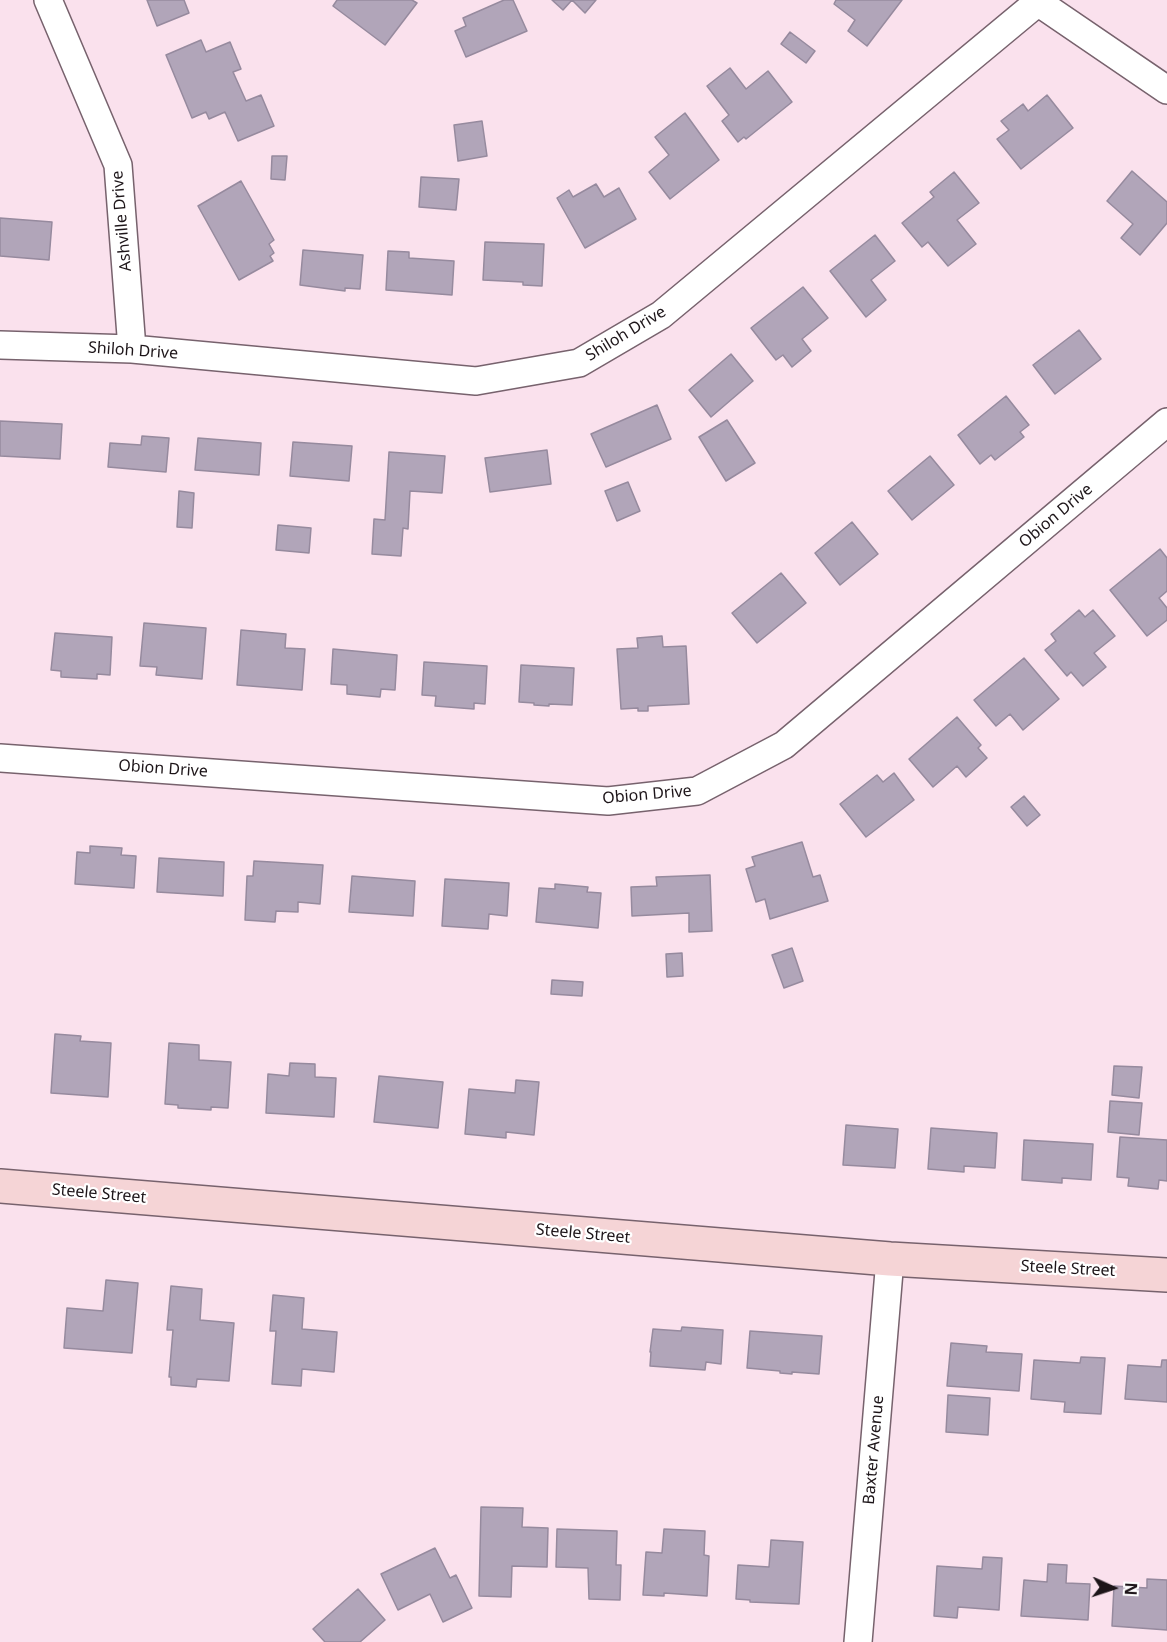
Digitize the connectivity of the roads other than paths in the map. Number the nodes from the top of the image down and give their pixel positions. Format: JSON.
{"nodes":[{"id":1,"x":48,"y":0,"type":"edge"},
{"id":2,"x":1036,"y":1,"type":"edge"},
{"id":3,"x":1167,"y":90,"type":"edge"},
{"id":4,"x":0,"y":345,"type":"edge"},
{"id":5,"x":132,"y":349,"type":"junction"},
{"id":6,"x":1167,"y":422,"type":"edge"},
{"id":7,"x":0,"y":758,"type":"edge"},
{"id":8,"x":0,"y":1186,"type":"edge"},
{"id":9,"x":890,"y":1259,"type":"junction"},
{"id":10,"x":1167,"y":1275,"type":"edge"},
{"id":11,"x":858,"y":1642,"type":"edge"}],
"edges":[{"from":1,"to":5,"type":"street","name":"Ashville Drive"},
{"from":2,"to":3,"type":"street"},
{"from":2,"to":5,"type":"street","name":"Shiloh Drive"},
{"from":4,"to":5,"type":"street","name":"Shiloh Drive"},
{"from":6,"to":7,"type":"street","name":"Obion Drive"},
{"from":8,"to":9,"type":"street","name":"Steele Street"},
{"from":9,"to":10,"type":"street","name":"Steele Street"},
{"from":9,"to":11,"type":"street","name":"Baxter Avenue"}]}
